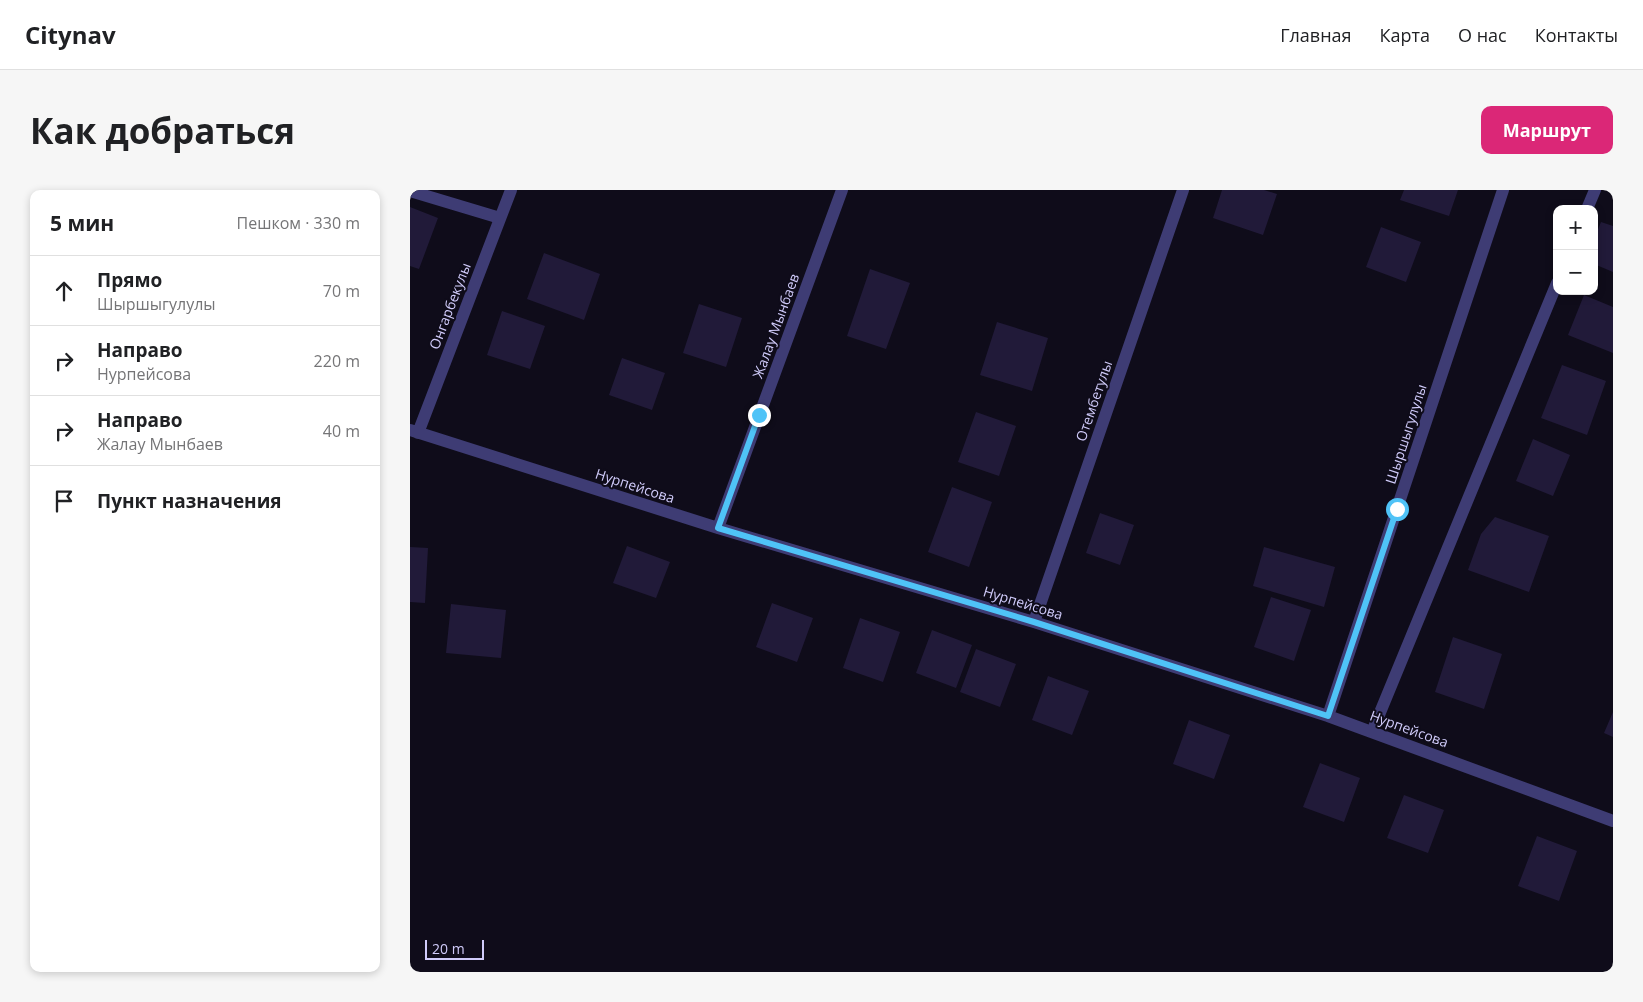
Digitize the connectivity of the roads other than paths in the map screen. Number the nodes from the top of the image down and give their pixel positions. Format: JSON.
{"nodes":[{"id":1,"x":511,"y":190,"type":"edge"},
{"id":2,"x":842,"y":190,"type":"edge"},
{"id":3,"x":1182,"y":190,"type":"edge"},
{"id":4,"x":1504,"y":190,"type":"edge"},
{"id":5,"x":1595,"y":190,"type":"edge"},
{"id":6,"x":410,"y":191,"type":"edge"},
{"id":7,"x":1589,"y":205,"type":"edge"},
{"id":8,"x":500,"y":218,"type":"junction"},
{"id":9,"x":1553,"y":293,"type":"edge"},
{"id":10,"x":414,"y":432,"type":"edge"},
{"id":11,"x":718,"y":528,"type":"junction"},
{"id":12,"x":1034,"y":622,"type":"junction"},
{"id":13,"x":1328,"y":716,"type":"junction"},
{"id":14,"x":1372,"y":732,"type":"junction"},
{"id":15,"x":1613,"y":821,"type":"edge"}],
"edges":[{"from":1,"to":8,"type":"street","name":"Онгарбекулы"},
{"from":2,"to":11,"type":"street","name":"Жалау Мынбаев"},
{"from":3,"to":12,"type":"street","name":"Отембетулы"},
{"from":4,"to":13,"type":"street","name":"Шыршыгулулы"},
{"from":5,"to":7,"type":"street"},
{"from":6,"to":8,"type":"street"},
{"from":8,"to":10,"type":"street","name":"Онгарбекулы"},
{"from":9,"to":14,"type":"street"},
{"from":10,"to":11,"type":"street","name":"Нурпейсова"},
{"from":11,"to":12,"type":"street","name":"Нурпейсова"},
{"from":12,"to":13,"type":"street","name":"Нурпейсова"},
{"from":13,"to":14,"type":"street","name":"Нурпейсова"},
{"from":14,"to":15,"type":"street","name":"Нурпейсова"}]}
